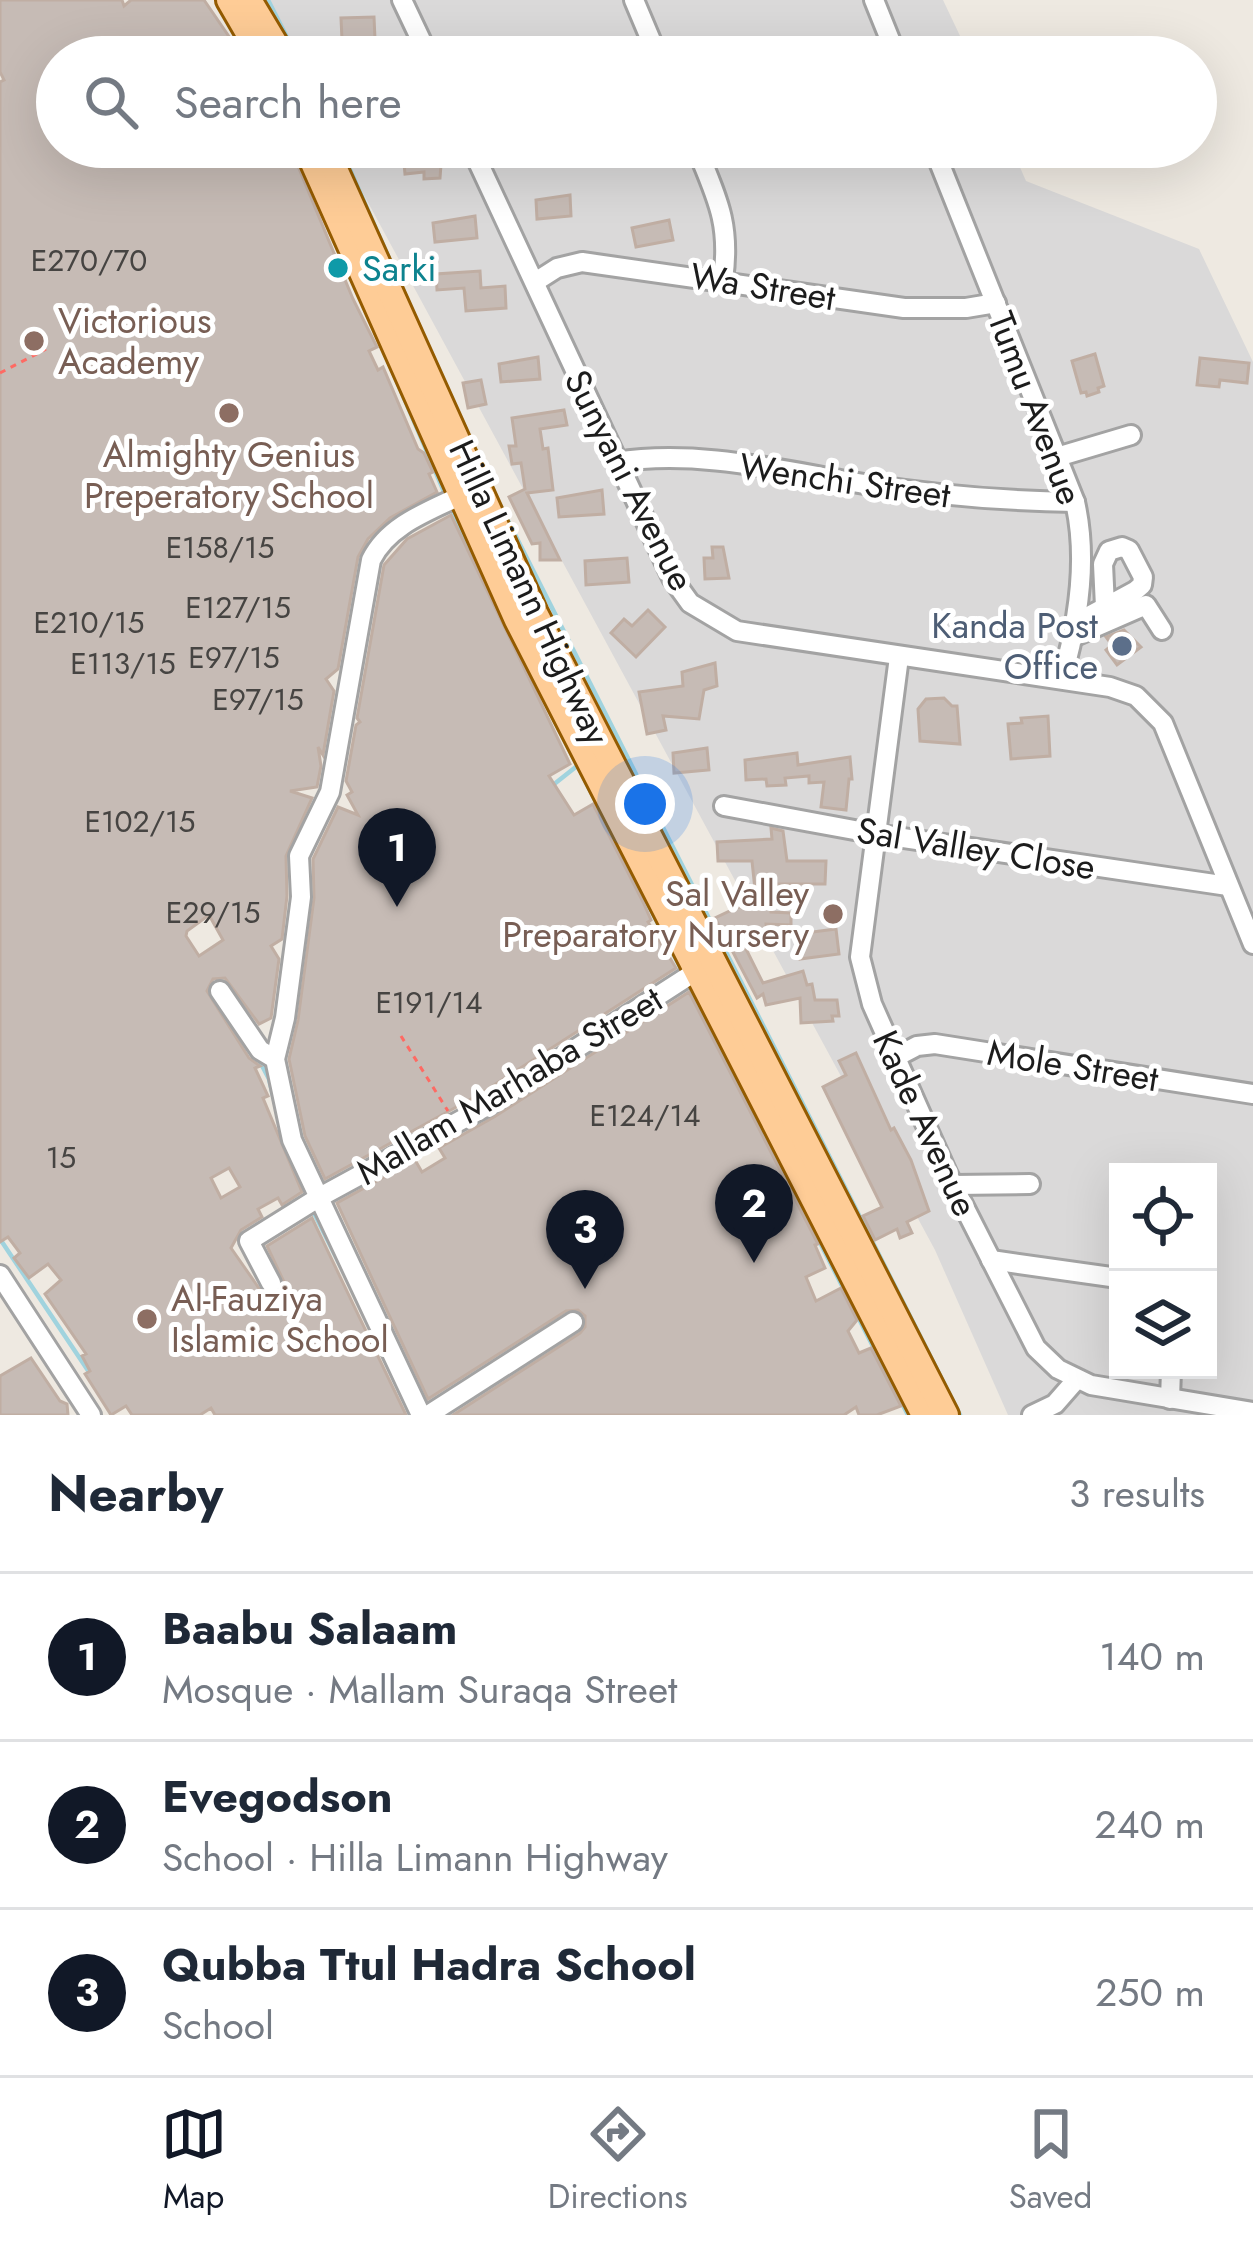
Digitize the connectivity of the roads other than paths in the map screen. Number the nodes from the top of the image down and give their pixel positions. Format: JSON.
{"nodes":[{"id":1,"x":229,"y":0,"type":"edge"},
{"id":2,"x":250,"y":0,"type":"edge"},
{"id":3,"x":402,"y":0,"type":"edge"},
{"id":4,"x":634,"y":0,"type":"edge"},
{"id":5,"x":874,"y":0,"type":"edge"},
{"id":6,"x":250,"y":36,"type":"edge"},
{"id":7,"x":271,"y":36,"type":"edge"},
{"id":8,"x":418,"y":36,"type":"edge"},
{"id":9,"x":649,"y":36,"type":"edge"},
{"id":10,"x":889,"y":36,"type":"edge"},
{"id":11,"x":315,"y":168,"type":"edge"},
{"id":12,"x":335,"y":168,"type":"edge"},
{"id":13,"x":481,"y":168,"type":"edge"},
{"id":14,"x":704,"y":168,"type":"edge"},
{"id":15,"x":941,"y":168,"type":"edge"},
{"id":16,"x":723,"y":280,"type":"junction"},
{"id":17,"x":535,"y":282,"type":"junction"},
{"id":18,"x":996,"y":303,"type":"junction"},
{"id":19,"x":1131,"y":435,"type":"dead end"},
{"id":20,"x":1057,"y":457,"type":"junction"},
{"id":21,"x":616,"y":462,"type":"junction"},
{"id":22,"x":462,"y":495,"type":"junction"},
{"id":23,"x":1075,"y":502,"type":"junction"},
{"id":24,"x":1105,"y":607,"type":"dead end"},
{"id":25,"x":1075,"y":629,"type":"junction"},
{"id":26,"x":1162,"y":630,"type":"dead end"},
{"id":27,"x":899,"y":656,"type":"junction"},
{"id":28,"x":1062,"y":678,"type":"junction"},
{"id":29,"x":724,"y":806,"type":"dead end"},
{"id":30,"x":876,"y":835,"type":"junction"},
{"id":31,"x":1238,"y":893,"type":"edge"},
{"id":32,"x":1253,"y":944,"type":"edge"},
{"id":33,"x":698,"y":970,"type":"junction"},
{"id":34,"x":220,"y":991,"type":"dead end"},
{"id":35,"x":896,"y":1057,"type":"junction"},
{"id":36,"x":275,"y":1059,"type":"junction"},
{"id":37,"x":1253,"y":1094,"type":"edge"},
{"id":38,"x":1030,"y":1184,"type":"dead end"},
{"id":39,"x":953,"y":1185,"type":"junction"},
{"id":40,"x":318,"y":1198,"type":"junction"},
{"id":41,"x":992,"y":1260,"type":"junction"},
{"id":42,"x":0,"y":1275,"type":"edge"},
{"id":43,"x":1109,"y":1277,"type":"edge"},
{"id":44,"x":271,"y":1283,"type":"dead end"},
{"id":45,"x":573,"y":1322,"type":"dead end"},
{"id":46,"x":1076,"y":1380,"type":"junction"},
{"id":47,"x":1175,"y":1405,"type":"edge"},
{"id":48,"x":1253,"y":1413,"type":"edge"},
{"id":49,"x":91,"y":1415,"type":"edge"},
{"id":50,"x":424,"y":1415,"type":"edge"},
{"id":51,"x":923,"y":1415,"type":"edge"},
{"id":52,"x":946,"y":1415,"type":"edge"},
{"id":53,"x":1032,"y":1415,"type":"edge"}],
"edges":[{"from":1,"to":6,"type":"main road"},
{"from":2,"to":7,"type":"main road"},
{"from":3,"to":8,"type":"street"},
{"from":4,"to":9,"type":"street"},
{"from":5,"to":10,"type":"street"},
{"from":11,"to":22,"type":"main road","name":"Hilla Limann Highway"},
{"from":12,"to":52,"type":"main road","name":"Hilla Limann Highway"},
{"from":13,"to":17,"type":"street","name":"Sunyani Avenue"},
{"from":14,"to":16,"type":"street"},
{"from":15,"to":18,"type":"street","name":"Tumu Avenue"},
{"from":16,"to":17,"type":"street","name":"Wa Street"},
{"from":16,"to":18,"type":"street","name":"Wa Street"},
{"from":17,"to":21,"type":"street","name":"Sunyani Avenue"},
{"from":18,"to":20,"type":"street","name":"Tumu Avenue"},
{"from":19,"to":20,"type":"street"},
{"from":20,"to":23,"type":"street","name":"Tumu Avenue"},
{"from":21,"to":23,"type":"street","name":"Wenchi Street"},
{"from":21,"to":27,"type":"street","name":"Sunyani Avenue"},
{"from":22,"to":33,"type":"main road","name":"Hilla Limann Highway"},
{"from":22,"to":36,"type":"street"},
{"from":23,"to":25,"type":"street","name":"Tumu Avenue"},
{"from":24,"to":25,"type":"street"},
{"from":25,"to":26,"type":"street"},
{"from":25,"to":28,"type":"street","name":"Tumu Avenue"},
{"from":27,"to":28,"type":"street","name":"Sunyani Avenue"},
{"from":27,"to":30,"type":"street","name":"Kade Avenue"},
{"from":28,"to":31,"type":"street","name":"Sunyani Avenue"},
{"from":29,"to":30,"type":"street","name":"Sal Valley Close"},
{"from":30,"to":31,"type":"street","name":"Sal Valley Close"},
{"from":30,"to":35,"type":"street","name":"Kade Avenue"},
{"from":31,"to":32,"type":"street","name":"Sunyani Avenue"},
{"from":33,"to":40,"type":"street","name":"Mallam Marhaba Street"},
{"from":33,"to":51,"type":"main road","name":"Hilla Limann Highway"},
{"from":34,"to":36,"type":"street"},
{"from":35,"to":37,"type":"street","name":"Mole Street"},
{"from":35,"to":39,"type":"street","name":"Kade Avenue"},
{"from":36,"to":40,"type":"street"},
{"from":38,"to":39,"type":"street"},
{"from":39,"to":41,"type":"street","name":"Kade Avenue"},
{"from":40,"to":44,"type":"street","name":"Mallam Marhaba Street"},
{"from":40,"to":50,"type":"street"},
{"from":41,"to":43,"type":"street"},
{"from":41,"to":46,"type":"street","name":"Kade Avenue"},
{"from":42,"to":49,"type":"street"},
{"from":45,"to":50,"type":"street"},
{"from":46,"to":47,"type":"street"},
{"from":46,"to":53,"type":"street"},
{"from":47,"to":48,"type":"street"}]}
